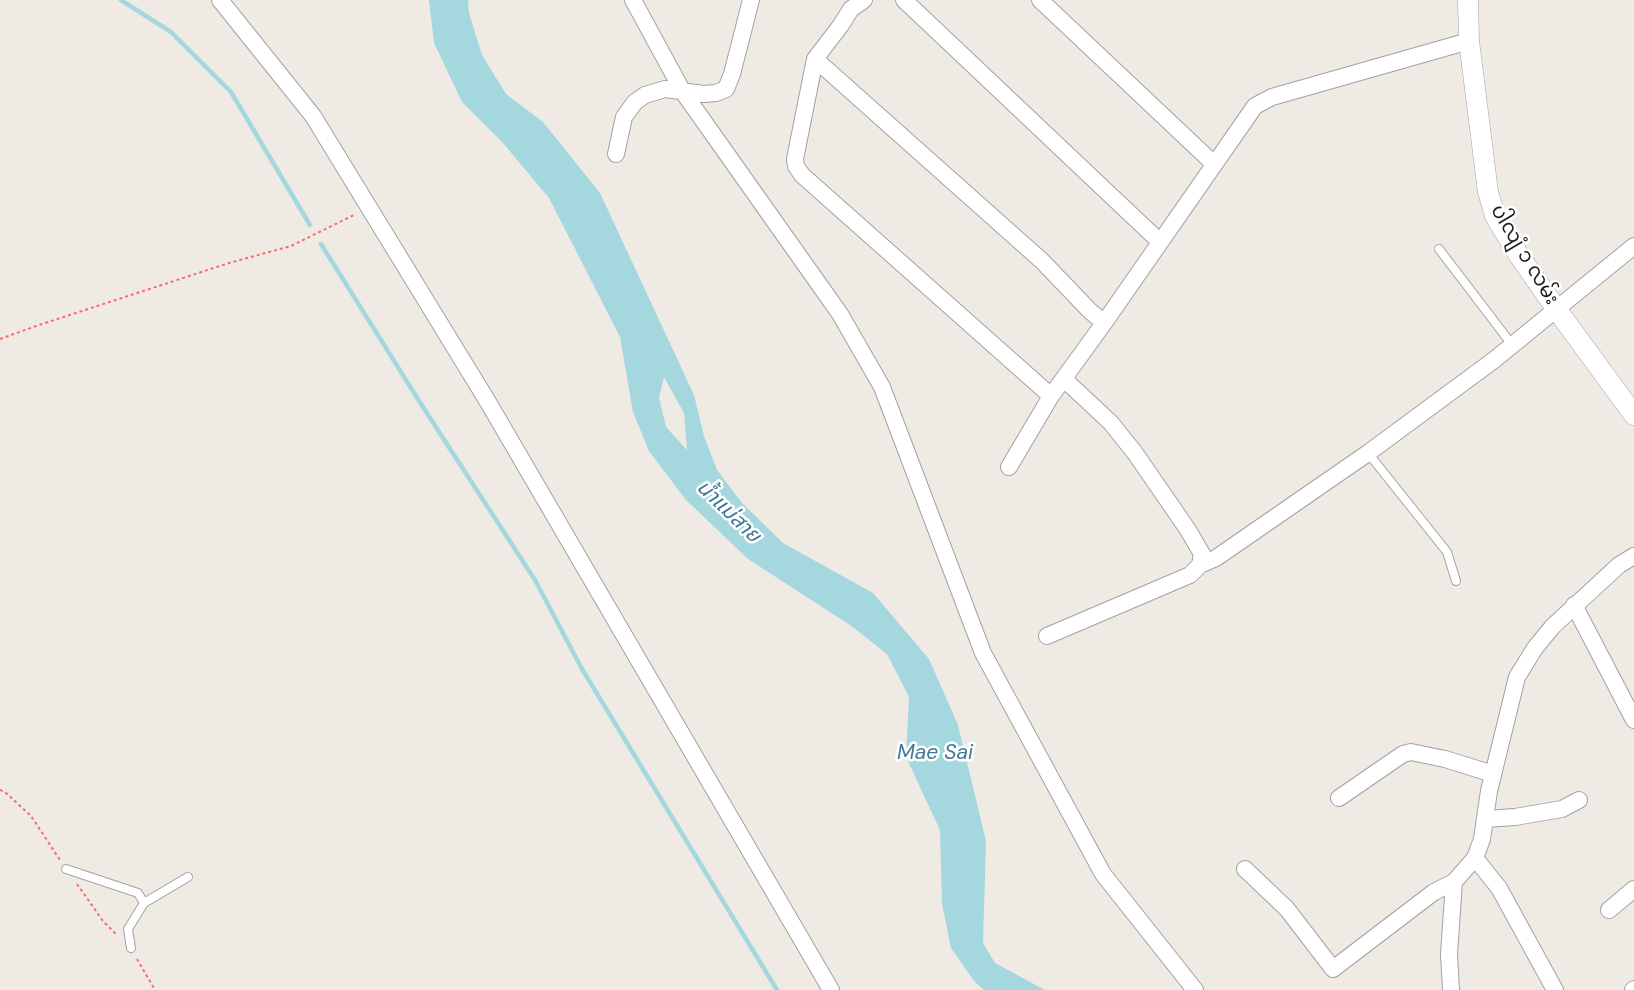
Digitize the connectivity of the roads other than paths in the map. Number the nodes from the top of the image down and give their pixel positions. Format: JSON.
{"nodes":[{"id":1,"x":220,"y":0,"type":"edge"},
{"id":2,"x":633,"y":0,"type":"edge"},
{"id":3,"x":751,"y":0,"type":"edge"},
{"id":4,"x":904,"y":0,"type":"edge"},
{"id":5,"x":1040,"y":0,"type":"edge"},
{"id":6,"x":1468,"y":0,"type":"edge"},
{"id":7,"x":856,"y":3,"type":"edge"},
{"id":8,"x":1469,"y":41,"type":"junction"},
{"id":9,"x":815,"y":59,"type":"junction"},
{"id":10,"x":683,"y":92,"type":"junction"},
{"id":11,"x":615,"y":154,"type":"dead end"},
{"id":12,"x":1214,"y":164,"type":"junction"},
{"id":13,"x":1160,"y":242,"type":"junction"},
{"id":14,"x":1634,"y":246,"type":"edge"},
{"id":15,"x":1439,"y":249,"type":"dead end"},
{"id":16,"x":1557,"y":310,"type":"junction"},
{"id":17,"x":1104,"y":323,"type":"junction"},
{"id":18,"x":1513,"y":346,"type":"junction"},
{"id":19,"x":1064,"y":379,"type":"junction"},
{"id":20,"x":1051,"y":396,"type":"junction"},
{"id":21,"x":1634,"y":415,"type":"edge"},
{"id":22,"x":1368,"y":453,"type":"junction"},
{"id":23,"x":1009,"y":467,"type":"dead end"},
{"id":24,"x":1634,"y":556,"type":"edge"},
{"id":25,"x":1200,"y":565,"type":"junction"},
{"id":26,"x":1456,"y":581,"type":"dead end"},
{"id":27,"x":1575,"y":605,"type":"junction"},
{"id":28,"x":1047,"y":636,"type":"dead end"},
{"id":29,"x":1634,"y":720,"type":"edge"},
{"id":30,"x":1493,"y":774,"type":"junction"},
{"id":31,"x":1339,"y":798,"type":"dead end"},
{"id":32,"x":1579,"y":800,"type":"dead end"},
{"id":33,"x":1485,"y":819,"type":"junction"},
{"id":34,"x":1475,"y":858,"type":"junction"},
{"id":35,"x":66,"y":869,"type":"road end"},
{"id":36,"x":1245,"y":869,"type":"dead end"},
{"id":37,"x":188,"y":877,"type":"dead end"},
{"id":38,"x":1454,"y":882,"type":"junction"},
{"id":39,"x":1634,"y":890,"type":"edge"},
{"id":40,"x":144,"y":903,"type":"junction"},
{"id":41,"x":1609,"y":910,"type":"dead end"},
{"id":42,"x":131,"y":948,"type":"road end"},
{"id":43,"x":831,"y":990,"type":"edge"},
{"id":44,"x":1196,"y":990,"type":"edge"},
{"id":45,"x":1451,"y":990,"type":"edge"},
{"id":46,"x":1555,"y":990,"type":"edge"}],
"edges":[{"from":1,"to":43,"type":"street"},
{"from":2,"to":10,"type":"street"},
{"from":3,"to":10,"type":"street"},
{"from":4,"to":13,"type":"street"},
{"from":5,"to":12,"type":"street"},
{"from":6,"to":8,"type":"street","name":"ပါလျံ ၁ လမ်း"},
{"from":7,"to":9,"type":"street"},
{"from":8,"to":12,"type":"street"},
{"from":8,"to":16,"type":"street","name":"ပါလျံ ၁ လမ်း"},
{"from":9,"to":17,"type":"street"},
{"from":9,"to":20,"type":"street"},
{"from":10,"to":11,"type":"street"},
{"from":10,"to":44,"type":"street"},
{"from":12,"to":13,"type":"street"},
{"from":13,"to":17,"type":"street"},
{"from":14,"to":16,"type":"street"},
{"from":15,"to":18,"type":"lane"},
{"from":16,"to":18,"type":"street"},
{"from":16,"to":21,"type":"street","name":"ပါလျံ ၁ လမ်း"},
{"from":17,"to":19,"type":"street"},
{"from":18,"to":22,"type":"street"},
{"from":19,"to":20,"type":"street"},
{"from":19,"to":25,"type":"street"},
{"from":20,"to":23,"type":"street"},
{"from":22,"to":25,"type":"street"},
{"from":22,"to":26,"type":"lane"},
{"from":24,"to":27,"type":"street"},
{"from":25,"to":28,"type":"street"},
{"from":27,"to":29,"type":"street"},
{"from":27,"to":30,"type":"street"},
{"from":30,"to":31,"type":"street"},
{"from":30,"to":33,"type":"street"},
{"from":32,"to":33,"type":"street"},
{"from":33,"to":34,"type":"street"},
{"from":34,"to":38,"type":"street"},
{"from":34,"to":46,"type":"street"},
{"from":35,"to":40,"type":"lane"},
{"from":36,"to":38,"type":"street"},
{"from":37,"to":40,"type":"lane"},
{"from":38,"to":45,"type":"street"},
{"from":39,"to":41,"type":"street"},
{"from":40,"to":42,"type":"lane"}]}
